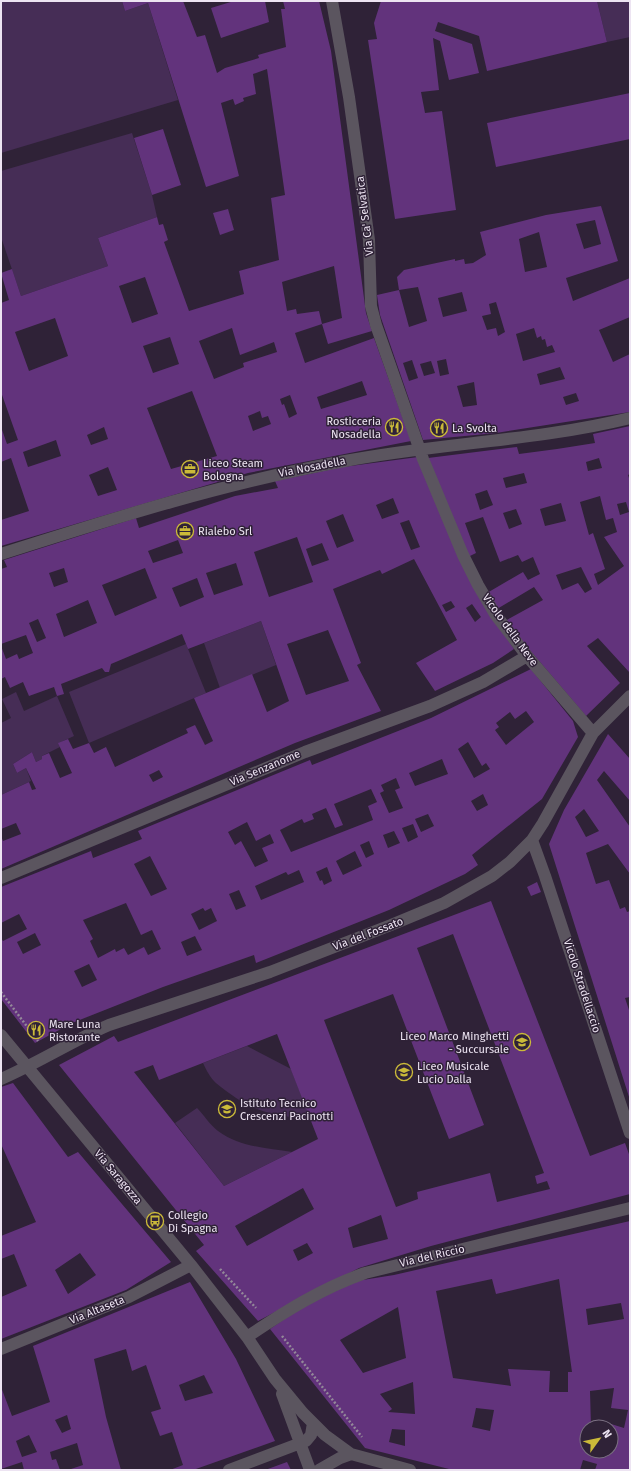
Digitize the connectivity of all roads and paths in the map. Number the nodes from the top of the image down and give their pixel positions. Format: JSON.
{"nodes":[{"id":1,"x":332,"y":1,"type":"edge"},
{"id":2,"x":630,"y":418,"type":"edge"},
{"id":3,"x":420,"y":449,"type":"junction"},
{"id":4,"x":1,"y":554,"type":"edge"},
{"id":5,"x":527,"y":656,"type":"junction"},
{"id":6,"x":630,"y":696,"type":"edge"},
{"id":7,"x":593,"y":733,"type":"junction"},
{"id":8,"x":532,"y":840,"type":"junction"},
{"id":9,"x":1,"y":878,"type":"edge"},
{"id":10,"x":1,"y":992,"type":"edge"},
{"id":11,"x":1,"y":1035,"type":"edge"},
{"id":12,"x":38,"y":1040,"type":"dead end"},
{"id":13,"x":28,"y":1067,"type":"junction"},
{"id":14,"x":1,"y":1079,"type":"edge"},
{"id":15,"x":630,"y":1133,"type":"edge"},
{"id":16,"x":630,"y":1208,"type":"edge"},
{"id":17,"x":216,"y":1264,"type":"dead end"},
{"id":18,"x":191,"y":1265,"type":"junction"},
{"id":19,"x":261,"y":1313,"type":"dead end"},
{"id":20,"x":279,"y":1332,"type":"dead end"},
{"id":21,"x":247,"y":1337,"type":"junction"},
{"id":22,"x":1,"y":1349,"type":"edge"},
{"id":23,"x":275,"y":1379,"type":"junction"},
{"id":24,"x":313,"y":1423,"type":"junction"},
{"id":25,"x":366,"y":1441,"type":"dead end"},
{"id":26,"x":300,"y":1444,"type":"junction"},
{"id":27,"x":350,"y":1454,"type":"junction"},
{"id":28,"x":228,"y":1470,"type":"edge"},
{"id":29,"x":310,"y":1470,"type":"edge"},
{"id":30,"x":319,"y":1470,"type":"edge"},
{"id":31,"x":410,"y":1470,"type":"edge"}],
"edges":[{"from":1,"to":3,"type":"street","name":"Via Ca' Selvatica"},
{"from":2,"to":3,"type":"street","name":"Via Nosadella"},
{"from":3,"to":4,"type":"street","name":"Via Nosadella"},
{"from":3,"to":5,"type":"street","name":"Vicolo della Neve"},
{"from":5,"to":7,"type":"street","name":"Vicolo della Neve"},
{"from":5,"to":9,"type":"street","name":"Via Senzanome"},
{"from":6,"to":7,"type":"street","name":"Via del Fossato"},
{"from":7,"to":8,"type":"street","name":"Via del Fossato"},
{"from":8,"to":13,"type":"street","name":"Via del Fossato"},
{"from":8,"to":15,"type":"street","name":"Vicolo Stradellaccio"},
{"from":10,"to":12,"type":"path"},
{"from":11,"to":13,"type":"street","name":"Via Saragozza"},
{"from":13,"to":14,"type":"street","name":"Via del Fossato"},
{"from":13,"to":18,"type":"street","name":"Via Saragozza"},
{"from":16,"to":21,"type":"street","name":"Via del Riccio"},
{"from":17,"to":19,"type":"path"},
{"from":18,"to":21,"type":"street","name":"Via Saragozza"},
{"from":18,"to":22,"type":"street","name":"Via Altaseta"},
{"from":20,"to":25,"type":"path"},
{"from":21,"to":23,"type":"street","name":"Via Saragozza"},
{"from":23,"to":24,"type":"street","name":"Via Saragozza"},
{"from":23,"to":26,"type":"street","name":"Via Saragozza"},
{"from":24,"to":26,"type":"street"},
{"from":24,"to":27,"type":"street","name":"Via Saragozza"},
{"from":26,"to":28,"type":"street"},
{"from":26,"to":29,"type":"street","name":"Via Saragozza"},
{"from":27,"to":30,"type":"street"},
{"from":27,"to":31,"type":"street"}]}
